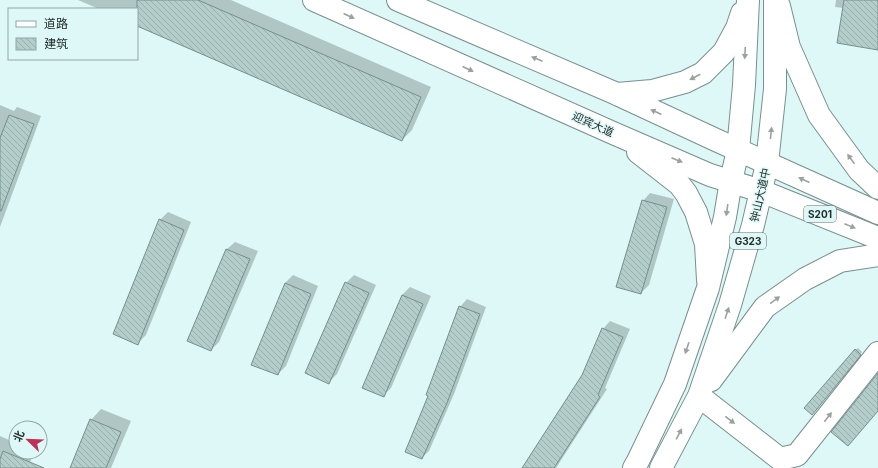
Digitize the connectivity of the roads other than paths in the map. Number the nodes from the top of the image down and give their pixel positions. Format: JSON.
{"nodes":[{"id":1,"x":314,"y":0,"type":"edge"},
{"id":2,"x":398,"y":0,"type":"edge"},
{"id":3,"x":747,"y":0,"type":"edge"},
{"id":4,"x":776,"y":0,"type":"edge"},
{"id":5,"x":617,"y":94,"type":"junction"},
{"id":6,"x":613,"y":133,"type":"junction"},
{"id":7,"x":738,"y":150,"type":"junction"},
{"id":8,"x":767,"y":163,"type":"junction"},
{"id":9,"x":731,"y":181,"type":"junction"},
{"id":10,"x":878,"y":188,"type":"edge"},
{"id":11,"x":761,"y":191,"type":"junction"},
{"id":12,"x":878,"y":213,"type":"edge"},
{"id":13,"x":878,"y":238,"type":"edge"},
{"id":14,"x":878,"y":255,"type":"edge"},
{"id":15,"x":708,"y":288,"type":"junction"},
{"id":16,"x":878,"y":353,"type":"edge"},
{"id":17,"x":699,"y":396,"type":"junction"},
{"id":18,"x":634,"y":468,"type":"edge"},
{"id":19,"x":661,"y":468,"type":"edge"}],
"edges":[{"from":1,"to":6,"type":"main road","name":"迎宾大道","one_way":true},
{"from":5,"to":2,"type":"main road","one_way":true},
{"from":3,"to":5,"type":"main road","one_way":true},
{"from":3,"to":7,"type":"main road","number":"G323","one_way":true},
{"from":8,"to":4,"type":"main road","name":"钟山大道中","number":"G323","one_way":true},
{"from":10,"to":4,"type":"main road","one_way":true},
{"from":7,"to":5,"type":"main road","one_way":true},
{"from":6,"to":9,"type":"main road","name":"迎宾大道","one_way":true},
{"from":6,"to":15,"type":"main road"},
{"from":7,"to":8,"type":"main road"},
{"from":7,"to":9,"type":"main road","number":"G323"},
{"from":8,"to":11,"type":"main road","name":"钟山大道中","number":"G323"},
{"from":12,"to":8,"type":"main road","number":"S201","one_way":true},
{"from":9,"to":11,"type":"main road","name":"迎宾大道"},
{"from":9,"to":15,"type":"main road","number":"G323","one_way":true},
{"from":11,"to":13,"type":"main road","name":"迎宾大道","number":"S201","one_way":true},
{"from":17,"to":11,"type":"main road","name":"钟山大道中","number":"G323","one_way":true},
{"from":17,"to":14,"type":"main road","one_way":true},
{"from":15,"to":18,"type":"main road","number":"G323","one_way":true},
{"from":17,"to":16,"type":"main road","one_way":true},
{"from":19,"to":17,"type":"main road","name":"钟山大道中","number":"G323","one_way":true}]}
